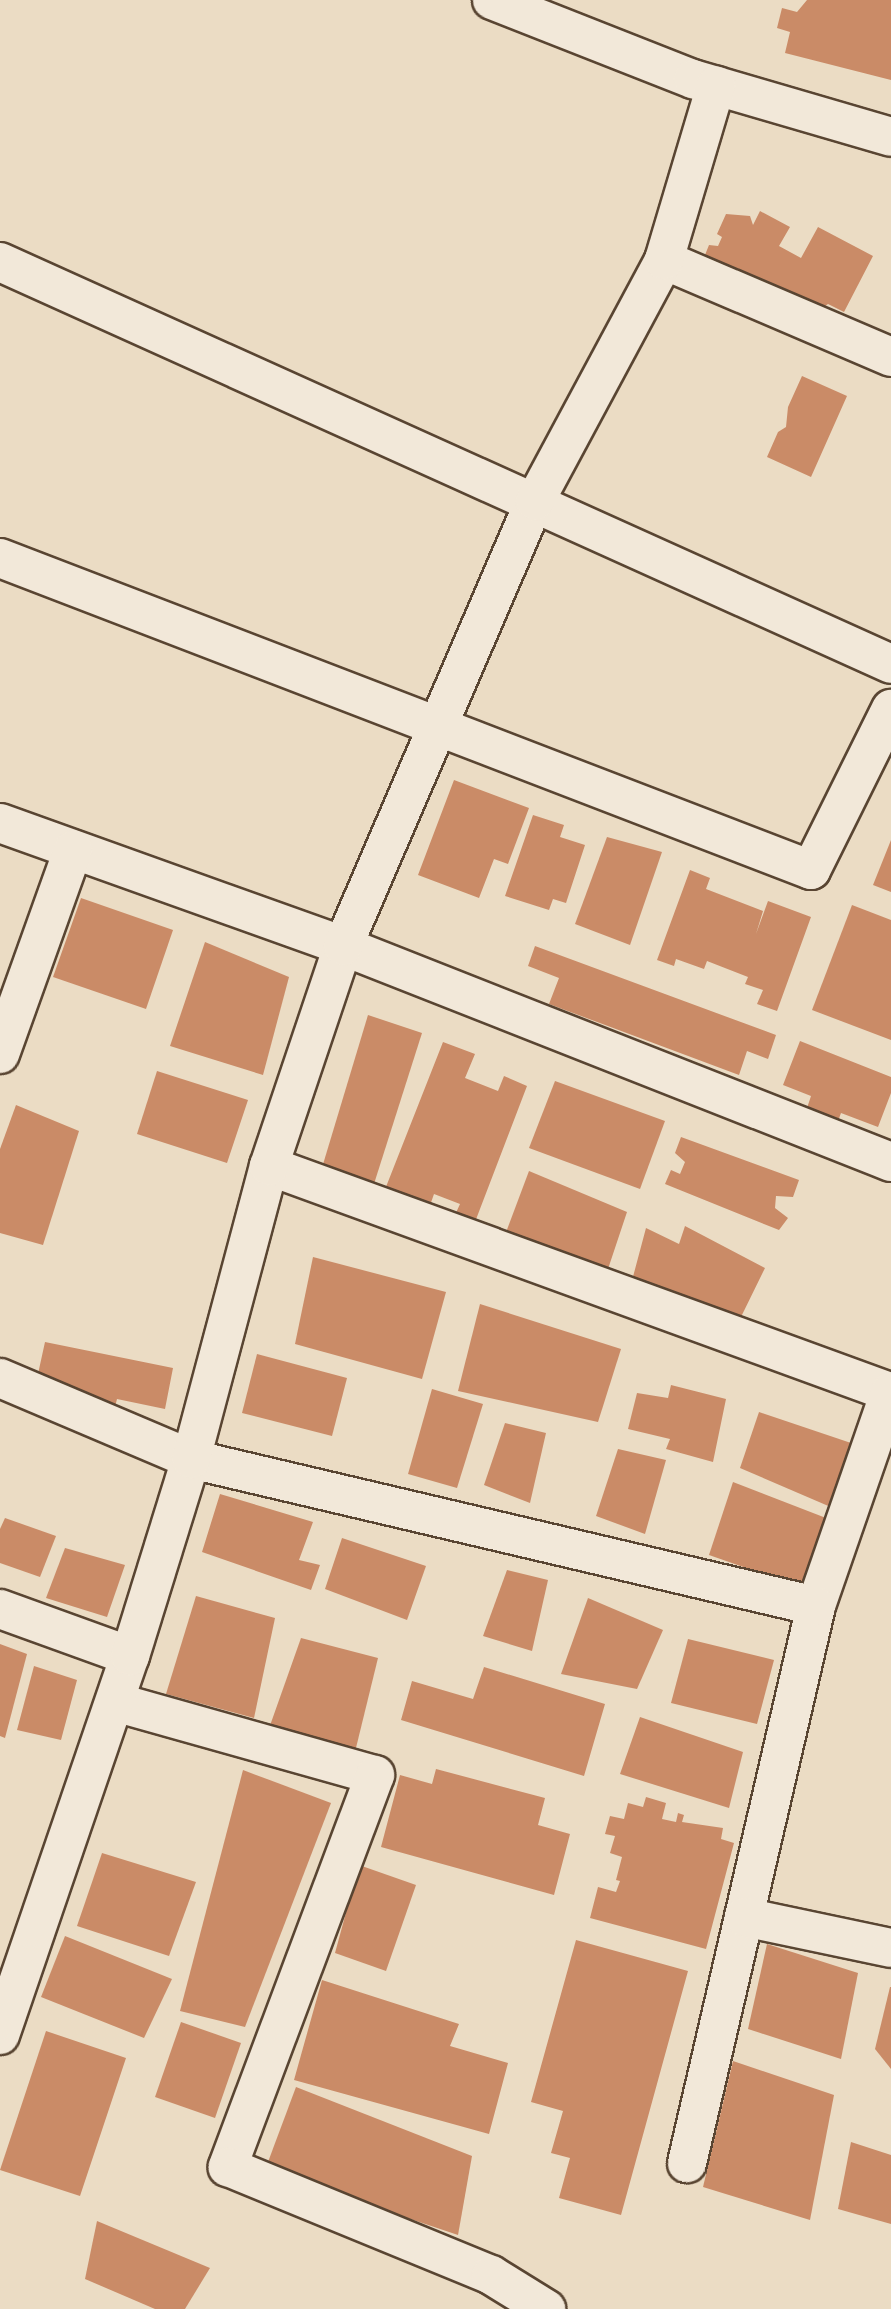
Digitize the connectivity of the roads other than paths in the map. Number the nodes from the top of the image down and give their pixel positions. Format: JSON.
{"nodes":[{"id":1,"x":492,"y":0,"type":"edge"},
{"id":2,"x":710,"y":103,"type":"junction"},
{"id":3,"x":891,"y":137,"type":"edge"},
{"id":4,"x":664,"y":260,"type":"junction"},
{"id":5,"x":0,"y":262,"type":"edge"},
{"id":6,"x":891,"y":357,"type":"edge"},
{"id":7,"x":535,"y":501,"type":"junction"},
{"id":8,"x":0,"y":558,"type":"edge"},
{"id":9,"x":891,"y":664,"type":"edge"},
{"id":10,"x":891,"y":709,"type":"edge"},
{"id":11,"x":438,"y":724,"type":"junction"},
{"id":12,"x":0,"y":823,"type":"edge"},
{"id":13,"x":73,"y":850,"type":"junction"},
{"id":14,"x":343,"y":946,"type":"junction"},
{"id":15,"x":0,"y":1054,"type":"edge"},
{"id":16,"x":891,"y":1162,"type":"edge"},
{"id":17,"x":269,"y":1166,"type":"junction"},
{"id":18,"x":0,"y":1378,"type":"edge"},
{"id":19,"x":191,"y":1459,"type":"junction"},
{"id":20,"x":816,"y":1606,"type":"junction"},
{"id":21,"x":0,"y":1609,"type":"edge"},
{"id":22,"x":130,"y":1656,"type":"junction"},
{"id":23,"x":115,"y":1702,"type":"junction"},
{"id":24,"x":744,"y":1917,"type":"junction"},
{"id":25,"x":891,"y":1948,"type":"edge"},
{"id":26,"x":0,"y":2035,"type":"edge"},
{"id":27,"x":687,"y":2163,"type":"dead end"},
{"id":28,"x":546,"y":2309,"type":"edge"}],
"edges":[{"from":1,"to":2,"type":"street"},
{"from":2,"to":3,"type":"street"},
{"from":2,"to":4,"type":"street"},
{"from":4,"to":6,"type":"street"},
{"from":4,"to":7,"type":"street"},
{"from":5,"to":7,"type":"street"},
{"from":7,"to":9,"type":"street"},
{"from":7,"to":11,"type":"street"},
{"from":8,"to":11,"type":"street"},
{"from":10,"to":11,"type":"street"},
{"from":11,"to":14,"type":"street"},
{"from":12,"to":13,"type":"street"},
{"from":13,"to":14,"type":"street"},
{"from":13,"to":15,"type":"street"},
{"from":14,"to":16,"type":"street"},
{"from":14,"to":17,"type":"street"},
{"from":17,"to":19,"type":"street"},
{"from":17,"to":20,"type":"street"},
{"from":18,"to":19,"type":"street"},
{"from":19,"to":20,"type":"street"},
{"from":19,"to":22,"type":"street"},
{"from":20,"to":24,"type":"street"},
{"from":21,"to":22,"type":"street"},
{"from":22,"to":23,"type":"street"},
{"from":23,"to":26,"type":"street"},
{"from":23,"to":28,"type":"street"},
{"from":24,"to":25,"type":"street"},
{"from":24,"to":27,"type":"street"}]}
